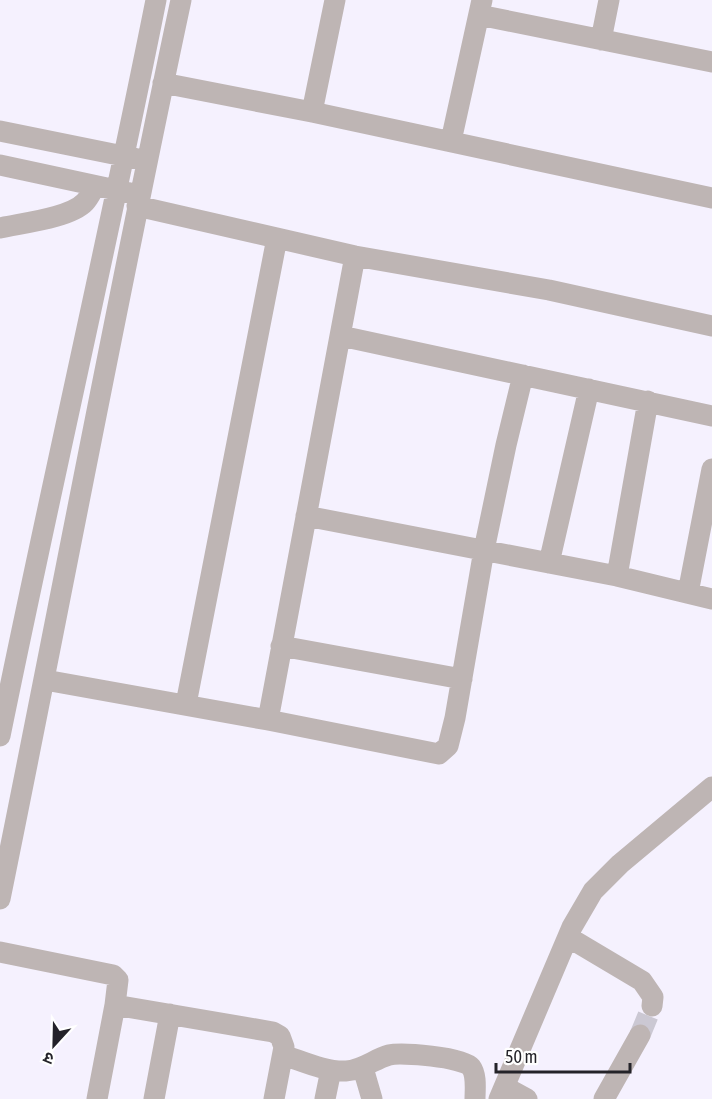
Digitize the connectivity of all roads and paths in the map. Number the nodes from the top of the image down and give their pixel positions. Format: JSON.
{"nodes":[{"id":1,"x":156,"y":0,"type":"edge"},
{"id":2,"x":181,"y":0,"type":"edge"},
{"id":3,"x":335,"y":0,"type":"edge"},
{"id":4,"x":609,"y":0,"type":"edge"},
{"id":5,"x":481,"y":8,"type":"edge"},
{"id":6,"x":601,"y":40,"type":"junction"},
{"id":7,"x":712,"y":63,"type":"edge"},
{"id":8,"x":164,"y":83,"type":"junction"},
{"id":9,"x":312,"y":112,"type":"junction"},
{"id":10,"x":0,"y":131,"type":"edge"},
{"id":11,"x":451,"y":141,"type":"junction"},
{"id":12,"x":124,"y":156,"type":"junction"},
{"id":13,"x":147,"y":161,"type":"junction"},
{"id":14,"x":0,"y":165,"type":"edge"},
{"id":15,"x":95,"y":186,"type":"junction"},
{"id":16,"x":117,"y":190,"type":"junction"},
{"id":17,"x":712,"y":198,"type":"edge"},
{"id":18,"x":138,"y":201,"type":"junction"},
{"id":19,"x":0,"y":228,"type":"edge"},
{"id":20,"x":277,"y":238,"type":"junction"},
{"id":21,"x":355,"y":256,"type":"junction"},
{"id":22,"x":712,"y":326,"type":"edge"},
{"id":23,"x":341,"y":336,"type":"junction"},
{"id":24,"x":522,"y":375,"type":"junction"},
{"id":25,"x":589,"y":389,"type":"junction"},
{"id":26,"x":648,"y":401,"type":"junction"},
{"id":27,"x":712,"y":416,"type":"edge"},
{"id":28,"x":712,"y":469,"type":"edge"},
{"id":29,"x":306,"y":516,"type":"junction"},
{"id":30,"x":484,"y":550,"type":"junction"},
{"id":31,"x":549,"y":563,"type":"junction"},
{"id":32,"x":617,"y":576,"type":"junction"},
{"id":33,"x":688,"y":593,"type":"junction"},
{"id":34,"x":712,"y":598,"type":"edge"},
{"id":35,"x":281,"y":646,"type":"junction"},
{"id":36,"x":462,"y":679,"type":"junction"},
{"id":37,"x":45,"y":680,"type":"junction"},
{"id":38,"x":186,"y":704,"type":"junction"},
{"id":39,"x":268,"y":720,"type":"junction"},
{"id":40,"x":0,"y":736,"type":"edge"},
{"id":41,"x":712,"y":787,"type":"edge"},
{"id":42,"x":0,"y":898,"type":"edge"},
{"id":43,"x":568,"y":937,"type":"junction"},
{"id":44,"x":0,"y":952,"type":"edge"},
{"id":45,"x":115,"y":1005,"type":"junction"},
{"id":46,"x":652,"y":1006,"type":"dead end"},
{"id":47,"x":170,"y":1014,"type":"junction"},
{"id":48,"x":640,"y":1035,"type":"tunnel mouth"},
{"id":49,"x":283,"y":1055,"type":"junction"},
{"id":50,"x":363,"y":1068,"type":"junction"},
{"id":51,"x":331,"y":1070,"type":"junction"},
{"id":52,"x":502,"y":1093,"type":"edge"},
{"id":53,"x":97,"y":1099,"type":"edge"},
{"id":54,"x":154,"y":1099,"type":"edge"},
{"id":55,"x":274,"y":1099,"type":"edge"},
{"id":56,"x":325,"y":1099,"type":"edge"},
{"id":57,"x":372,"y":1099,"type":"edge"},
{"id":58,"x":475,"y":1099,"type":"edge"},
{"id":59,"x":527,"y":1099,"type":"edge"},
{"id":60,"x":604,"y":1099,"type":"edge"}],
"edges":[{"from":1,"to":12,"type":"street"},
{"from":2,"to":8,"type":"street"},
{"from":3,"to":9,"type":"street"},
{"from":4,"to":6,"type":"street"},
{"from":5,"to":6,"type":"street"},
{"from":5,"to":11,"type":"street"},
{"from":6,"to":7,"type":"street"},
{"from":8,"to":9,"type":"street"},
{"from":8,"to":13,"type":"street"},
{"from":9,"to":11,"type":"street"},
{"from":10,"to":12,"type":"street"},
{"from":11,"to":17,"type":"street"},
{"from":12,"to":13,"type":"street"},
{"from":12,"to":16,"type":"street"},
{"from":13,"to":18,"type":"street"},
{"from":14,"to":15,"type":"street"},
{"from":15,"to":16,"type":"street"},
{"from":15,"to":19,"type":"street"},
{"from":16,"to":18,"type":"street"},
{"from":16,"to":40,"type":"street"},
{"from":18,"to":20,"type":"street"},
{"from":18,"to":37,"type":"street"},
{"from":20,"to":21,"type":"street"},
{"from":20,"to":38,"type":"street"},
{"from":21,"to":22,"type":"street"},
{"from":21,"to":23,"type":"street"},
{"from":23,"to":24,"type":"street"},
{"from":23,"to":29,"type":"street"},
{"from":24,"to":25,"type":"street"},
{"from":24,"to":30,"type":"street"},
{"from":25,"to":26,"type":"street"},
{"from":25,"to":31,"type":"street"},
{"from":26,"to":27,"type":"street"},
{"from":26,"to":32,"type":"street"},
{"from":28,"to":33,"type":"street"},
{"from":29,"to":30,"type":"street"},
{"from":29,"to":35,"type":"street"},
{"from":30,"to":31,"type":"street"},
{"from":30,"to":36,"type":"street"},
{"from":31,"to":32,"type":"street"},
{"from":32,"to":33,"type":"street"},
{"from":33,"to":34,"type":"street"},
{"from":35,"to":36,"type":"street"},
{"from":35,"to":39,"type":"street"},
{"from":36,"to":39,"type":"street"},
{"from":37,"to":38,"type":"street"},
{"from":37,"to":42,"type":"street"},
{"from":38,"to":39,"type":"street"},
{"from":41,"to":43,"type":"street"},
{"from":43,"to":46,"type":"street"},
{"from":43,"to":52,"type":"street"},
{"from":44,"to":45,"type":"street"},
{"from":45,"to":47,"type":"street"},
{"from":45,"to":53,"type":"street"},
{"from":47,"to":49,"type":"street"},
{"from":47,"to":54,"type":"street"},
{"from":48,"to":60,"type":"street"},
{"from":49,"to":51,"type":"street"},
{"from":49,"to":55,"type":"street"},
{"from":50,"to":51,"type":"street"},
{"from":50,"to":57,"type":"street"},
{"from":50,"to":58,"type":"street"},
{"from":51,"to":56,"type":"street"},
{"from":52,"to":59,"type":"street"}]}
